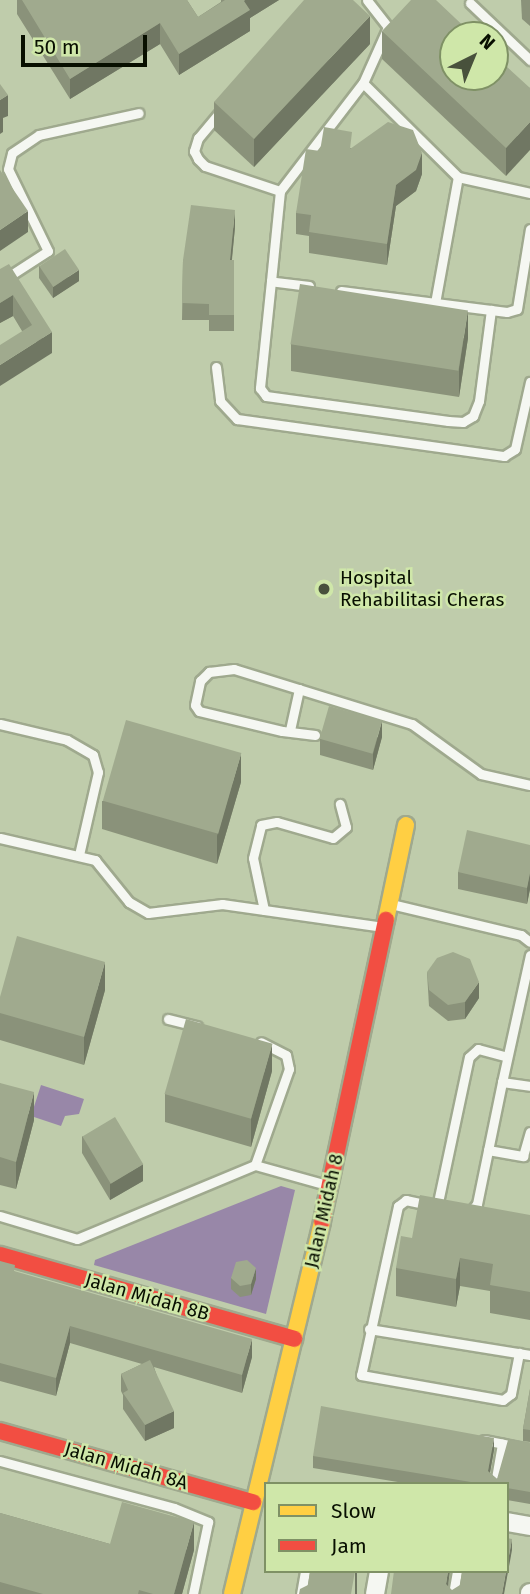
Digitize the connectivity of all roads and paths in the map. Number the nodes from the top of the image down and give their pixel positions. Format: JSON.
{"nodes":[{"id":1,"x":367,"y":0,"type":"edge"},
{"id":2,"x":470,"y":1,"type":"edge"},
{"id":3,"x":530,"y":60,"type":"edge"},
{"id":4,"x":363,"y":83,"type":"junction"},
{"id":5,"x":232,"y":99,"type":"edge"},
{"id":6,"x":139,"y":113,"type":"dead end"},
{"id":7,"x":458,"y":177,"type":"junction"},
{"id":8,"x":280,"y":191,"type":"junction"},
{"id":9,"x":530,"y":193,"type":"edge"},
{"id":10,"x":530,"y":229,"type":"edge"},
{"id":11,"x":271,"y":281,"type":"junction"},
{"id":12,"x":0,"y":282,"type":"edge"},
{"id":13,"x":435,"y":303,"type":"junction"},
{"id":14,"x":491,"y":310,"type":"junction"},
{"id":15,"x":216,"y":367,"type":"dead end"},
{"id":16,"x":530,"y":382,"type":"edge"},
{"id":17,"x":299,"y":689,"type":"junction"},
{"id":18,"x":0,"y":724,"type":"edge"},
{"id":19,"x":290,"y":730,"type":"junction"},
{"id":20,"x":315,"y":734,"type":"dead end"},
{"id":21,"x":530,"y":785,"type":"edge"},
{"id":22,"x":340,"y":804,"type":"dead end"},
{"id":23,"x":406,"y":825,"type":"dead end"},
{"id":24,"x":0,"y":838,"type":"edge"},
{"id":25,"x":79,"y":856,"type":"junction"},
{"id":26,"x":389,"y":903,"type":"junction"},
{"id":27,"x":264,"y":911,"type":"junction"},
{"id":28,"x":384,"y":928,"type":"junction"},
{"id":29,"x":530,"y":942,"type":"edge"},
{"id":30,"x":530,"y":955,"type":"edge"},
{"id":31,"x":168,"y":1018,"type":"dead end"},
{"id":32,"x":208,"y":1029,"type":"edge"},
{"id":33,"x":248,"y":1039,"type":"edge"},
{"id":34,"x":507,"y":1057,"type":"junction"},
{"id":35,"x":502,"y":1082,"type":"junction"},
{"id":36,"x":530,"y":1086,"type":"edge"},
{"id":37,"x":530,"y":1132,"type":"edge"},
{"id":38,"x":488,"y":1150,"type":"junction"},
{"id":39,"x":255,"y":1165,"type":"junction"},
{"id":40,"x":330,"y":1186,"type":"junction"},
{"id":41,"x":437,"y":1207,"type":"junction"},
{"id":42,"x":447,"y":1209,"type":"edge"},
{"id":43,"x":457,"y":1212,"type":"edge"},
{"id":44,"x":0,"y":1216,"type":"edge"},
{"id":45,"x":0,"y":1255,"type":"edge"},
{"id":46,"x":369,"y":1329,"type":"junction"},
{"id":47,"x":294,"y":1339,"type":"junction"},
{"id":48,"x":519,"y":1353,"type":"junction"},
{"id":49,"x":530,"y":1355,"type":"edge"},
{"id":50,"x":0,"y":1431,"type":"edge"},
{"id":51,"x":475,"y":1439,"type":"edge"},
{"id":52,"x":502,"y":1444,"type":"junction"},
{"id":53,"x":530,"y":1449,"type":"edge"},
{"id":54,"x":0,"y":1461,"type":"edge"},
{"id":55,"x":495,"y":1482,"type":"edge"},
{"id":56,"x":253,"y":1502,"type":"junction"},
{"id":57,"x":509,"y":1522,"type":"edge"},
{"id":58,"x":530,"y":1526,"type":"edge"},
{"id":59,"x":305,"y":1573,"type":"edge"},
{"id":60,"x":379,"y":1573,"type":"edge"},
{"id":61,"x":457,"y":1573,"type":"edge"},
{"id":62,"x":193,"y":1594,"type":"edge"},
{"id":63,"x":232,"y":1594,"type":"edge"},
{"id":64,"x":301,"y":1594,"type":"edge"},
{"id":65,"x":375,"y":1594,"type":"edge"},
{"id":66,"x":453,"y":1594,"type":"edge"}],
"edges":[{"from":1,"to":4,"type":"lane"},
{"from":2,"to":3,"type":"lane"},
{"from":4,"to":7,"type":"lane"},
{"from":4,"to":8,"type":"lane"},
{"from":5,"to":8,"type":"lane"},
{"from":6,"to":12,"type":"lane"},
{"from":7,"to":9,"type":"lane"},
{"from":7,"to":13,"type":"lane"},
{"from":8,"to":11,"type":"lane"},
{"from":10,"to":14,"type":"lane"},
{"from":11,"to":13,"type":"lane"},
{"from":11,"to":14,"type":"lane"},
{"from":13,"to":14,"type":"lane"},
{"from":15,"to":16,"type":"lane"},
{"from":17,"to":19,"type":"lane"},
{"from":17,"to":19,"type":"lane"},
{"from":17,"to":21,"type":"lane"},
{"from":18,"to":25,"type":"lane"},
{"from":19,"to":20,"type":"lane"},
{"from":22,"to":27,"type":"lane"},
{"from":23,"to":26,"type":"street","name":"Jalan Midah 8"},
{"from":24,"to":25,"type":"lane"},
{"from":25,"to":27,"type":"lane"},
{"from":26,"to":28,"type":"street","name":"Jalan Midah 8"},
{"from":26,"to":29,"type":"lane"},
{"from":27,"to":28,"type":"lane"},
{"from":28,"to":40,"type":"street","name":"Jalan Midah 8"},
{"from":30,"to":34,"type":"lane"},
{"from":31,"to":32,"type":"lane"},
{"from":33,"to":39,"type":"lane"},
{"from":34,"to":35,"type":"lane"},
{"from":34,"to":41,"type":"lane"},
{"from":35,"to":36,"type":"lane"},
{"from":35,"to":38,"type":"lane"},
{"from":37,"to":38,"type":"lane"},
{"from":38,"to":43,"type":"lane"},
{"from":39,"to":40,"type":"lane"},
{"from":39,"to":44,"type":"lane"},
{"from":40,"to":47,"type":"street","name":"Jalan Midah 8"},
{"from":41,"to":42,"type":"lane"},
{"from":41,"to":46,"type":"lane"},
{"from":45,"to":47,"type":"street","name":"Jalan Midah 8B"},
{"from":46,"to":48,"type":"lane"},
{"from":46,"to":48,"type":"lane"},
{"from":47,"to":56,"type":"street","name":"Jalan Midah 8"},
{"from":48,"to":49,"type":"lane"},
{"from":50,"to":56,"type":"street","name":"Jalan Midah 8A"},
{"from":51,"to":52,"type":"lane"},
{"from":52,"to":53,"type":"lane"},
{"from":52,"to":55,"type":"lane"},
{"from":54,"to":62,"type":"lane"},
{"from":56,"to":63,"type":"street","name":"Jalan Midah 8"},
{"from":57,"to":58,"type":"street"},
{"from":59,"to":64,"type":"lane"},
{"from":60,"to":65,"type":"street"},
{"from":61,"to":66,"type":"lane"}]}
